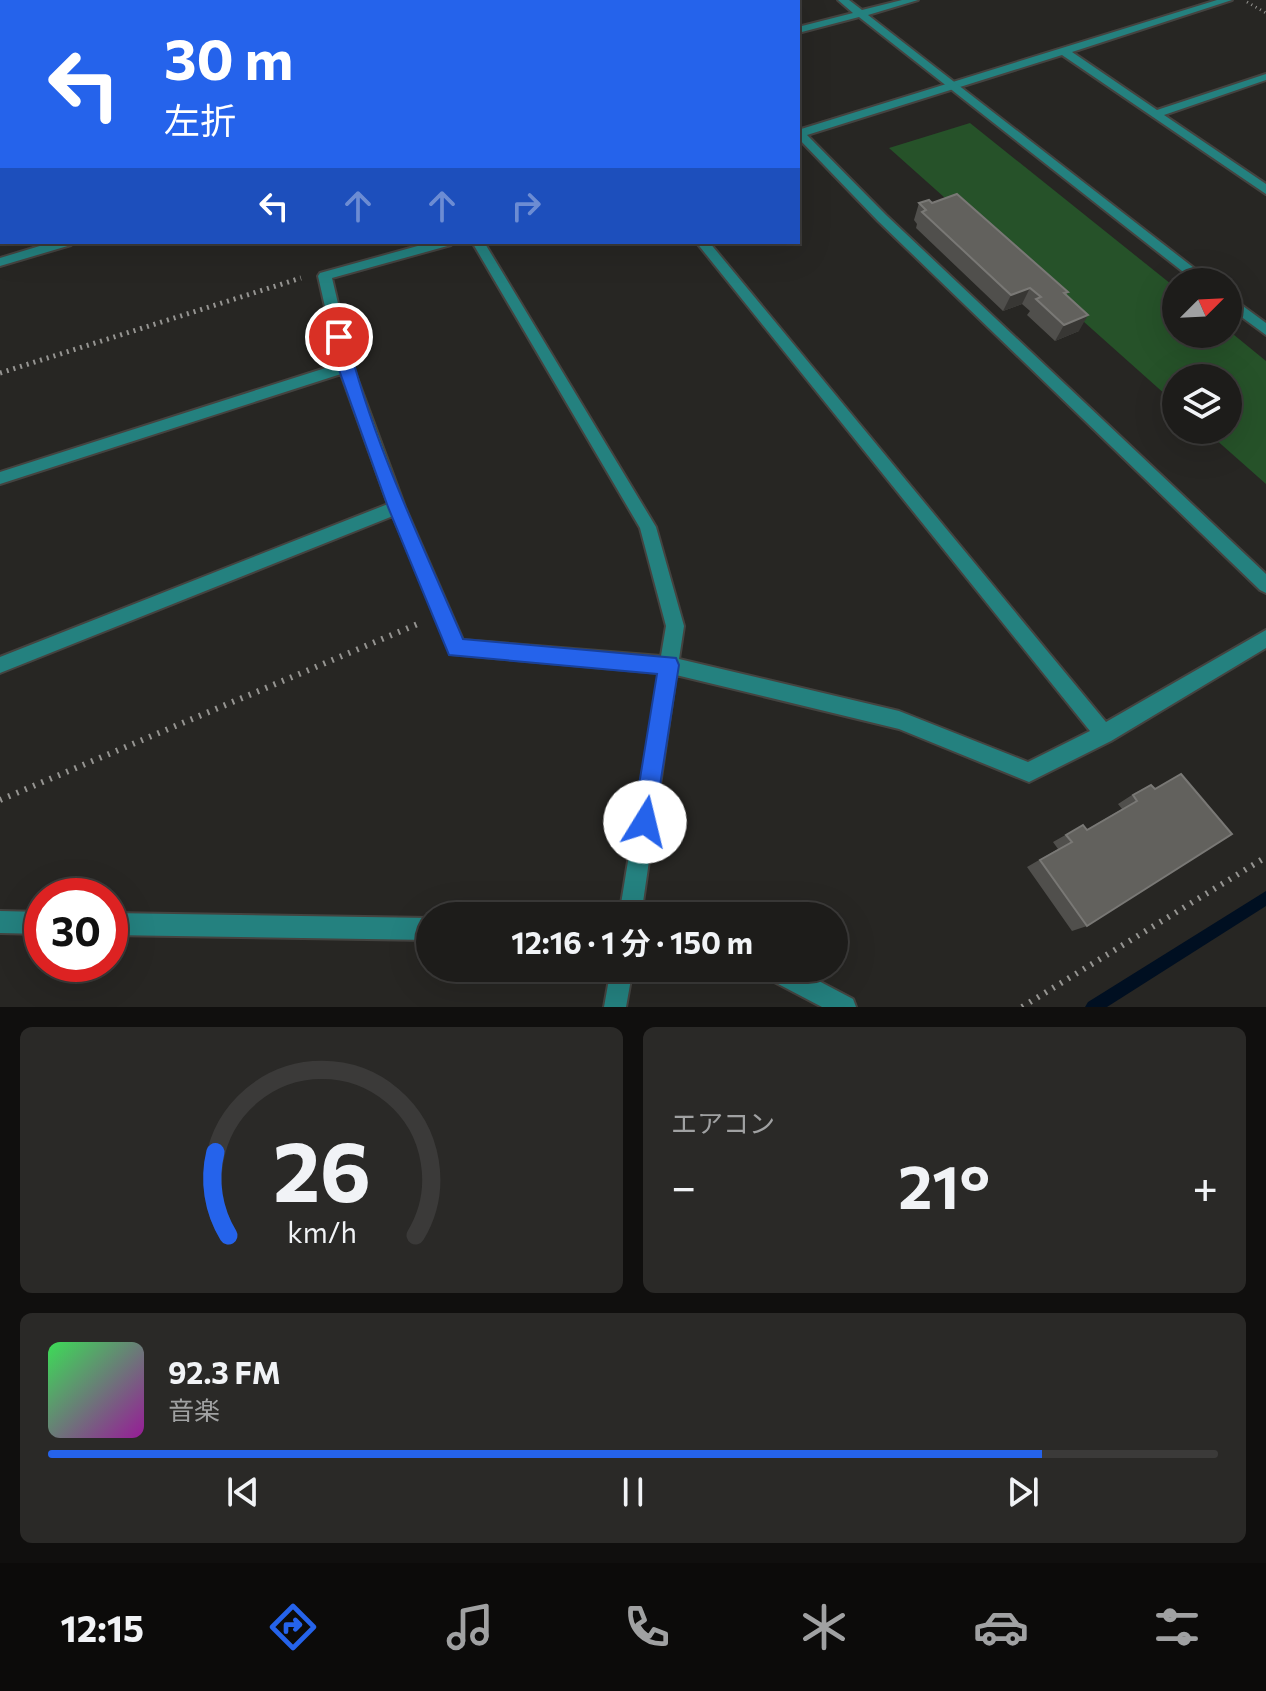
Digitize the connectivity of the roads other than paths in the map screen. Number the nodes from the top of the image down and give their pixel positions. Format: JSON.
{"nodes":[{"id":1,"x":843,"y":0,"type":"edge"},
{"id":2,"x":913,"y":0,"type":"edge"},
{"id":3,"x":1227,"y":0,"type":"edge"},
{"id":4,"x":861,"y":13,"type":"junction"},
{"id":5,"x":800,"y":29,"type":"edge"},
{"id":6,"x":1062,"y":50,"type":"junction"},
{"id":7,"x":1266,"y":77,"type":"edge"},
{"id":8,"x":953,"y":85,"type":"junction"},
{"id":9,"x":1156,"y":114,"type":"junction"},
{"id":10,"x":800,"y":133,"type":"edge"},
{"id":11,"x":800,"y":136,"type":"edge"},
{"id":12,"x":1265,"y":187,"type":"edge"},
{"id":13,"x":60,"y":244,"type":"edge"},
{"id":14,"x":440,"y":244,"type":"edge"},
{"id":15,"x":479,"y":244,"type":"edge"},
{"id":16,"x":704,"y":244,"type":"edge"},
{"id":17,"x":0,"y":262,"type":"edge"},
{"id":18,"x":1187,"y":268,"type":"edge"},
{"id":19,"x":1242,"y":311,"type":"edge"},
{"id":20,"x":1266,"y":330,"type":"edge"},
{"id":21,"x":346,"y":367,"type":"junction"},
{"id":22,"x":0,"y":478,"type":"edge"},
{"id":23,"x":397,"y":507,"type":"junction"},
{"id":24,"x":1266,"y":585,"type":"edge"},
{"id":25,"x":1266,"y":638,"type":"edge"},
{"id":26,"x":0,"y":665,"type":"edge"},
{"id":27,"x":669,"y":665,"type":"junction"},
{"id":28,"x":1104,"y":734,"type":"junction"},
{"id":29,"x":632,"y":902,"type":"edge"},
{"id":30,"x":0,"y":922,"type":"edge"},
{"id":31,"x":24,"y":923,"type":"edge"},
{"id":32,"x":128,"y":924,"type":"edge"},
{"id":33,"x":416,"y":929,"type":"edge"},
{"id":34,"x":619,"y":982,"type":"edge"},
{"id":35,"x":798,"y":982,"type":"edge"},
{"id":36,"x":615,"y":1007,"type":"edge"},
{"id":37,"x":845,"y":1007,"type":"edge"}],
"edges":[{"from":1,"to":4,"type":"street"},
{"from":2,"to":4,"type":"street"},
{"from":3,"to":6,"type":"street"},
{"from":4,"to":5,"type":"street"},
{"from":4,"to":8,"type":"street"},
{"from":6,"to":8,"type":"street"},
{"from":6,"to":9,"type":"street"},
{"from":7,"to":9,"type":"street"},
{"from":8,"to":10,"type":"street"},
{"from":8,"to":18,"type":"street"},
{"from":9,"to":12,"type":"street"},
{"from":11,"to":24,"type":"street"},
{"from":13,"to":17,"type":"street"},
{"from":14,"to":21,"type":"street"},
{"from":15,"to":27,"type":"street"},
{"from":16,"to":28,"type":"street"},
{"from":19,"to":20,"type":"street"},
{"from":21,"to":22,"type":"street"},
{"from":21,"to":23,"type":"street"},
{"from":23,"to":26,"type":"street"},
{"from":23,"to":27,"type":"street"},
{"from":25,"to":28,"type":"street"},
{"from":27,"to":28,"type":"street"},
{"from":27,"to":29,"type":"street"},
{"from":30,"to":31,"type":"street"},
{"from":32,"to":33,"type":"street"},
{"from":34,"to":36,"type":"street"},
{"from":35,"to":37,"type":"street"}]}
